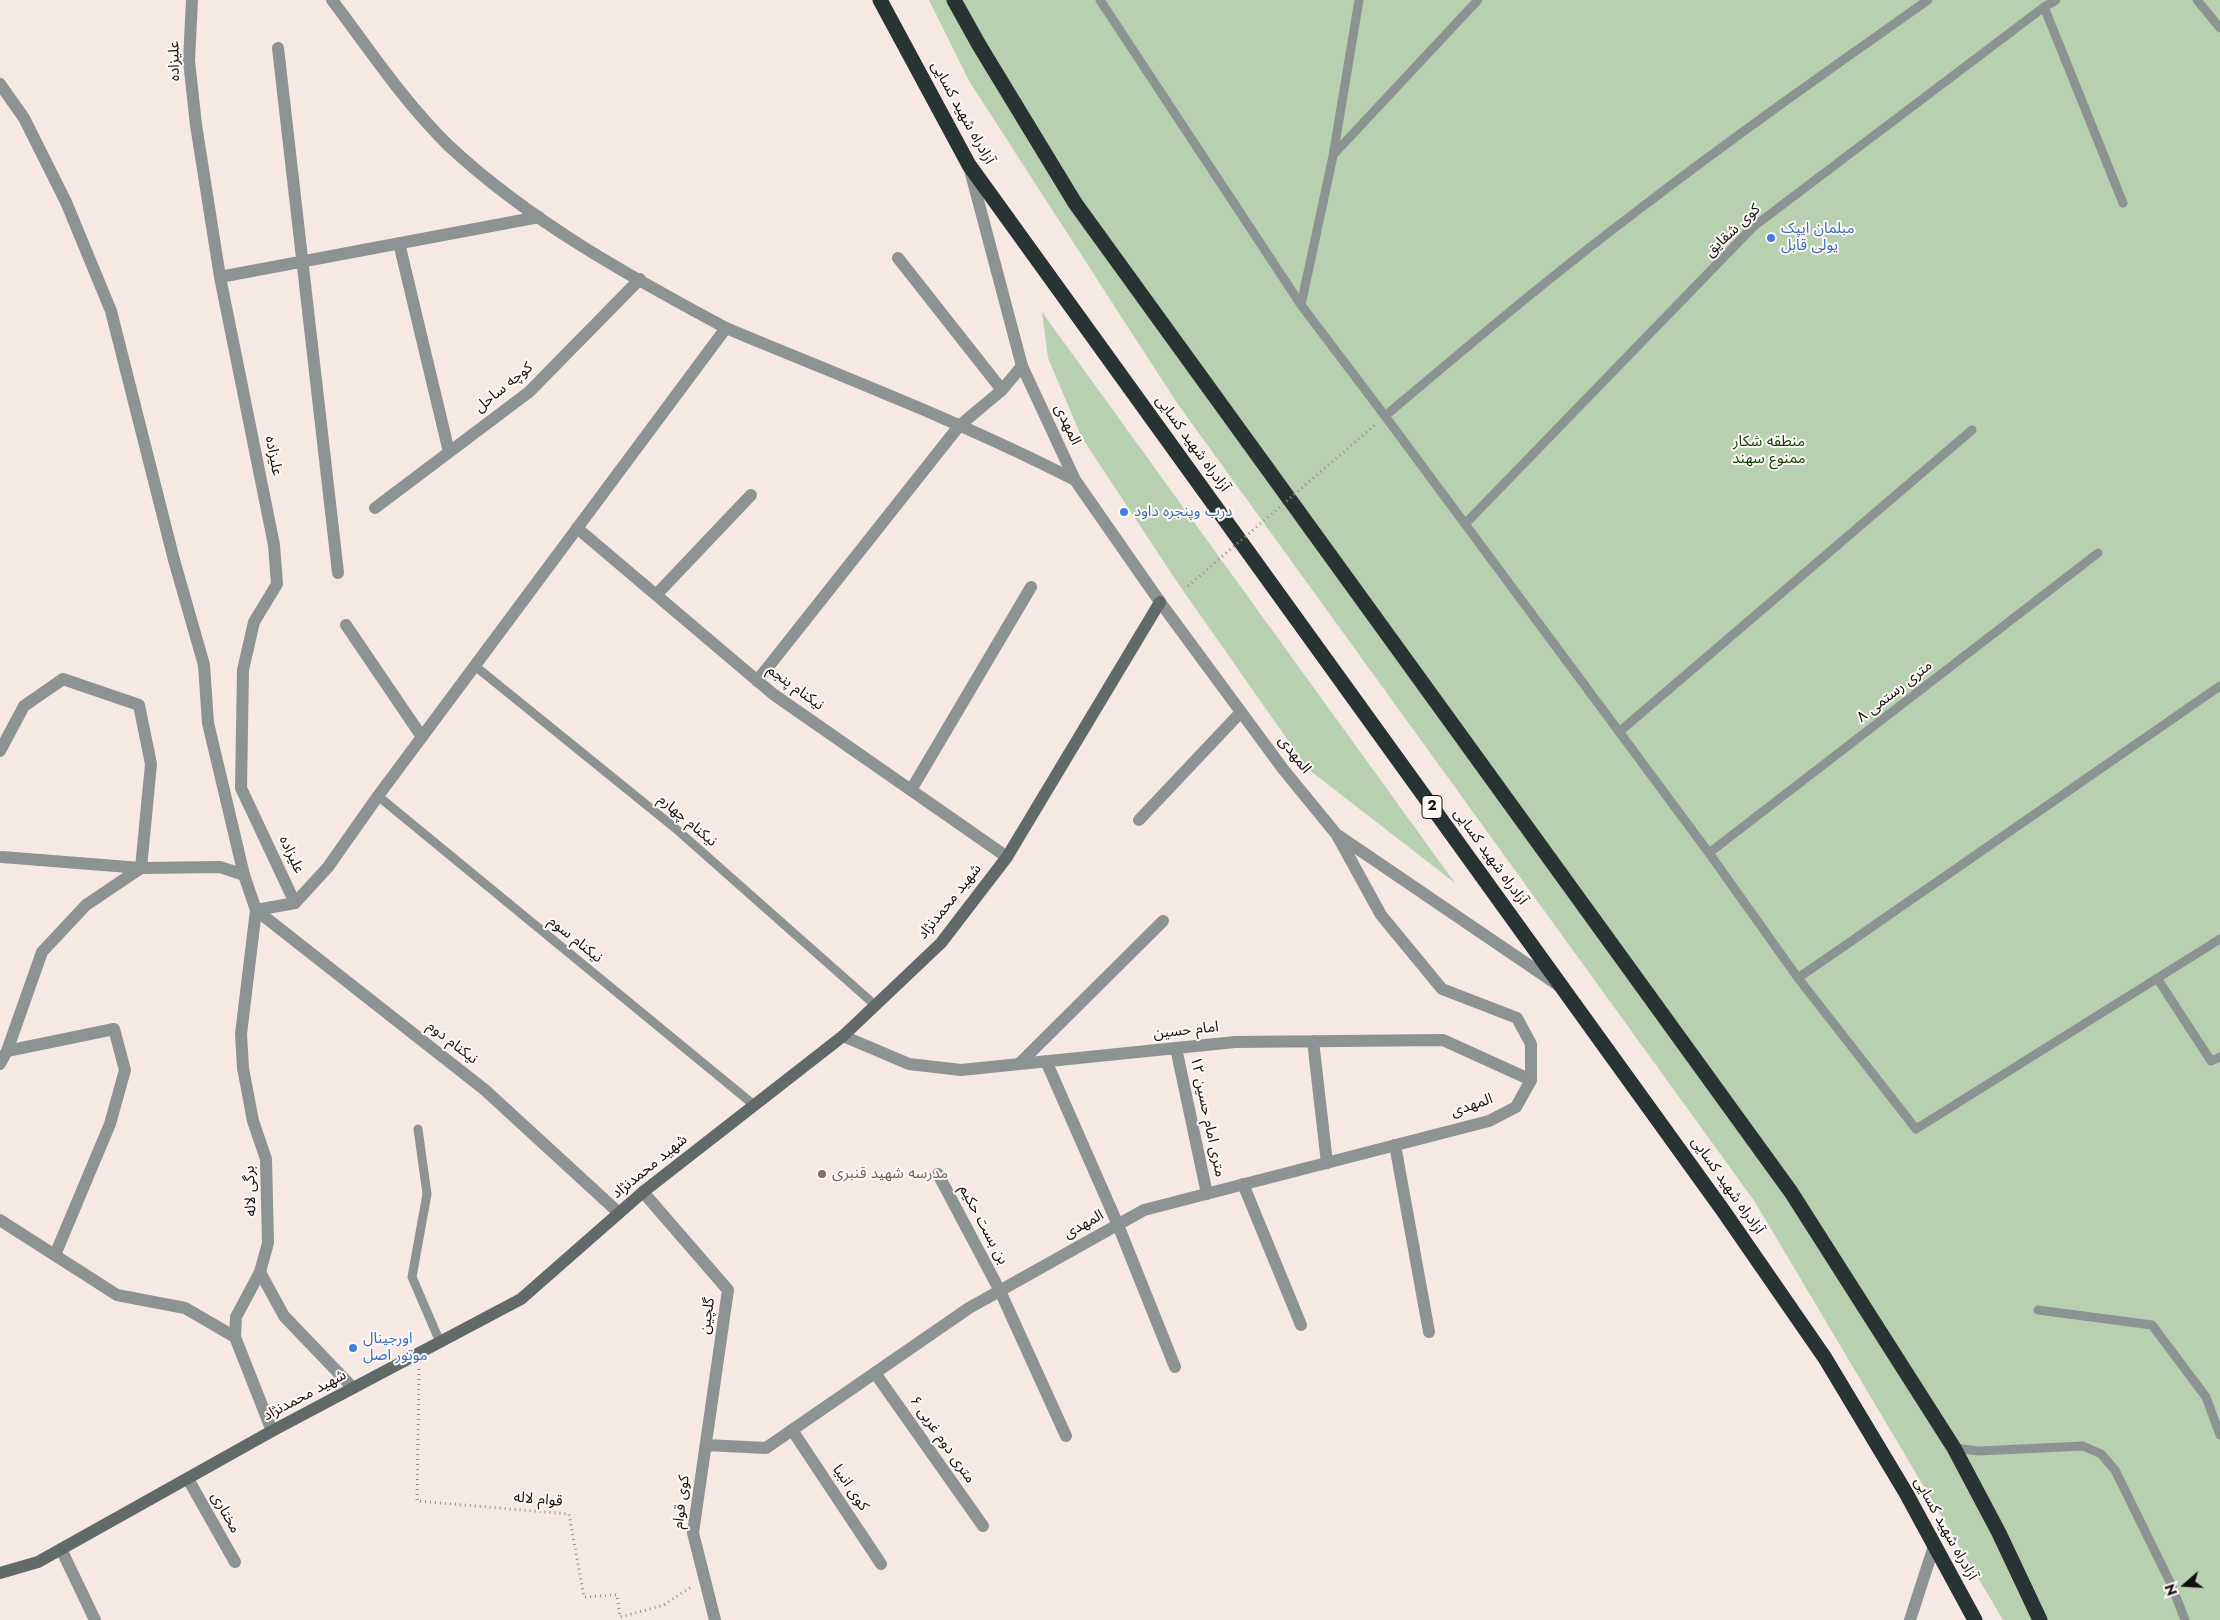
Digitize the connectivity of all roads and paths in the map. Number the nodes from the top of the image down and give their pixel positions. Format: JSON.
{"nodes":[{"id":1,"x":192,"y":0,"type":"edge"},
{"id":2,"x":332,"y":0,"type":"edge"},
{"id":3,"x":880,"y":0,"type":"edge"},
{"id":4,"x":954,"y":0,"type":"edge"},
{"id":5,"x":1100,"y":0,"type":"edge"},
{"id":6,"x":1359,"y":0,"type":"edge"},
{"id":7,"x":1478,"y":0,"type":"edge"},
{"id":8,"x":1928,"y":0,"type":"edge"},
{"id":9,"x":2056,"y":0,"type":"edge"},
{"id":10,"x":2197,"y":0,"type":"edge"},
{"id":11,"x":2044,"y":7,"type":"junction"},
{"id":12,"x":2220,"y":28,"type":"edge"},
{"id":13,"x":278,"y":48,"type":"dead end"},
{"id":14,"x":0,"y":84,"type":"edge"},
{"id":15,"x":1333,"y":156,"type":"junction"},
{"id":16,"x":969,"y":165,"type":"junction"},
{"id":17,"x":2123,"y":203,"type":"dead end"},
{"id":18,"x":539,"y":217,"type":"junction"},
{"id":19,"x":399,"y":243,"type":"junction"},
{"id":20,"x":898,"y":258,"type":"dead end"},
{"id":21,"x":304,"y":261,"type":"junction"},
{"id":22,"x":220,"y":277,"type":"junction"},
{"id":23,"x":640,"y":279,"type":"junction"},
{"id":24,"x":1301,"y":305,"type":"junction"},
{"id":25,"x":726,"y":328,"type":"junction"},
{"id":26,"x":1022,"y":366,"type":"junction"},
{"id":27,"x":1002,"y":390,"type":"junction"},
{"id":28,"x":1385,"y":416,"type":"junction"},
{"id":29,"x":1376,"y":424,"type":"dead end"},
{"id":30,"x":960,"y":426,"type":"junction"},
{"id":31,"x":1972,"y":430,"type":"dead end"},
{"id":32,"x":449,"y":452,"type":"junction"},
{"id":33,"x":1075,"y":480,"type":"junction"},
{"id":34,"x":751,"y":495,"type":"dead end"},
{"id":35,"x":376,"y":508,"type":"dead end"},
{"id":36,"x":1465,"y":524,"type":"junction"},
{"id":37,"x":577,"y":528,"type":"junction"},
{"id":38,"x":2098,"y":553,"type":"dead end"},
{"id":39,"x":338,"y":573,"type":"dead end"},
{"id":40,"x":1188,"y":586,"type":"dead end"},
{"id":41,"x":1031,"y":587,"type":"dead end"},
{"id":42,"x":656,"y":595,"type":"junction"},
{"id":43,"x":1160,"y":602,"type":"junction"},
{"id":44,"x":346,"y":625,"type":"dead end"},
{"id":45,"x":475,"y":666,"type":"junction"},
{"id":46,"x":757,"y":681,"type":"junction"},
{"id":47,"x":2220,"y":686,"type":"edge"},
{"id":48,"x":1241,"y":712,"type":"junction"},
{"id":49,"x":1619,"y":732,"type":"junction"},
{"id":50,"x":422,"y":737,"type":"junction"},
{"id":51,"x":0,"y":751,"type":"edge"},
{"id":52,"x":911,"y":790,"type":"junction"},
{"id":53,"x":378,"y":796,"type":"junction"},
{"id":54,"x":1139,"y":820,"type":"dead end"},
{"id":55,"x":1337,"y":835,"type":"junction"},
{"id":56,"x":1709,"y":853,"type":"junction"},
{"id":57,"x":1007,"y":856,"type":"junction"},
{"id":58,"x":2,"y":857,"type":"dead end"},
{"id":59,"x":141,"y":868,"type":"junction"},
{"id":60,"x":244,"y":875,"type":"junction"},
{"id":61,"x":295,"y":903,"type":"junction"},
{"id":62,"x":256,"y":910,"type":"junction"},
{"id":63,"x":1163,"y":922,"type":"dead end"},
{"id":64,"x":2220,"y":939,"type":"edge"},
{"id":65,"x":1798,"y":978,"type":"junction"},
{"id":66,"x":2157,"y":978,"type":"junction"},
{"id":67,"x":1563,"y":989,"type":"junction"},
{"id":68,"x":875,"y":1005,"type":"junction"},
{"id":69,"x":843,"y":1036,"type":"junction"},
{"id":70,"x":1312,"y":1042,"type":"junction"},
{"id":71,"x":1176,"y":1048,"type":"junction"},
{"id":72,"x":8,"y":1052,"type":"junction"},
{"id":73,"x":2220,"y":1057,"type":"edge"},
{"id":74,"x":1046,"y":1061,"type":"junction"},
{"id":75,"x":0,"y":1064,"type":"edge"},
{"id":76,"x":1018,"y":1064,"type":"junction"},
{"id":77,"x":1531,"y":1080,"type":"junction"},
{"id":78,"x":754,"y":1105,"type":"junction"},
{"id":79,"x":418,"y":1129,"type":"dead end"},
{"id":80,"x":1395,"y":1145,"type":"junction"},
{"id":81,"x":1327,"y":1163,"type":"junction"},
{"id":82,"x":938,"y":1174,"type":"dead end"},
{"id":83,"x":1243,"y":1184,"type":"junction"},
{"id":84,"x":643,"y":1192,"type":"junction"},
{"id":85,"x":1207,"y":1194,"type":"junction"},
{"id":86,"x":619,"y":1213,"type":"junction"},
{"id":87,"x":0,"y":1220,"type":"edge"},
{"id":88,"x":1118,"y":1224,"type":"junction"},
{"id":89,"x":55,"y":1255,"type":"junction"},
{"id":90,"x":260,"y":1272,"type":"junction"},
{"id":91,"x":1000,"y":1291,"type":"junction"},
{"id":92,"x":2038,"y":1310,"type":"dead end"},
{"id":93,"x":1301,"y":1325,"type":"dead end"},
{"id":94,"x":1429,"y":1332,"type":"dead end"},
{"id":95,"x":235,"y":1337,"type":"junction"},
{"id":96,"x":440,"y":1342,"type":"junction"},
{"id":97,"x":419,"y":1354,"type":"junction"},
{"id":98,"x":1175,"y":1367,"type":"dead end"},
{"id":99,"x":875,"y":1373,"type":"junction"},
{"id":100,"x":353,"y":1388,"type":"junction"},
{"id":101,"x":792,"y":1430,"type":"junction"},
{"id":102,"x":272,"y":1431,"type":"junction"},
{"id":103,"x":1066,"y":1436,"type":"dead end"},
{"id":104,"x":2220,"y":1436,"type":"edge"},
{"id":105,"x":706,"y":1445,"type":"junction"},
{"id":106,"x":1954,"y":1448,"type":"junction"},
{"id":107,"x":188,"y":1479,"type":"junction"},
{"id":108,"x":983,"y":1526,"type":"dead end"},
{"id":109,"x":1934,"y":1546,"type":"junction"},
{"id":110,"x":61,"y":1549,"type":"junction"},
{"id":111,"x":235,"y":1562,"type":"dead end"},
{"id":112,"x":882,"y":1564,"type":"dead end"},
{"id":113,"x":0,"y":1573,"type":"edge"},
{"id":114,"x":705,"y":1578,"type":"junction"},
{"id":115,"x":620,"y":1618,"type":"edge"},
{"id":116,"x":95,"y":1620,"type":"edge"},
{"id":117,"x":715,"y":1620,"type":"edge"},
{"id":118,"x":1910,"y":1620,"type":"edge"},
{"id":119,"x":1975,"y":1620,"type":"edge"},
{"id":120,"x":2040,"y":1620,"type":"edge"},
{"id":121,"x":2185,"y":1620,"type":"edge"}],
"edges":[{"from":1,"to":22,"type":"street","name":"علیزاده"},
{"from":2,"to":18,"type":"street"},
{"from":3,"to":16,"type":"highway","name":"آزادراه شهید کسایی","number":"2"},
{"from":4,"to":106,"type":"highway"},
{"from":5,"to":24,"type":"lane"},
{"from":6,"to":15,"type":"lane"},
{"from":7,"to":15,"type":"lane"},
{"from":8,"to":28,"type":"lane"},
{"from":9,"to":11,"type":"lane","name":"کوی شقایق"},
{"from":10,"to":12,"type":"lane"},
{"from":11,"to":17,"type":"lane"},
{"from":11,"to":36,"type":"lane","name":"کوی شقایق"},
{"from":13,"to":21,"type":"street"},
{"from":14,"to":60,"type":"street"},
{"from":15,"to":24,"type":"lane"},
{"from":16,"to":26,"type":"street","name":"المهدی"},
{"from":16,"to":67,"type":"highway","name":"آزادراه شهید کسایی","number":"2"},
{"from":18,"to":19,"type":"street"},
{"from":18,"to":23,"type":"street"},
{"from":19,"to":21,"type":"street"},
{"from":19,"to":32,"type":"street"},
{"from":20,"to":27,"type":"street"},
{"from":21,"to":22,"type":"street"},
{"from":21,"to":39,"type":"street"},
{"from":22,"to":61,"type":"street","name":"علیزاده"},
{"from":23,"to":25,"type":"street"},
{"from":23,"to":32,"type":"street","name":"کوچه ساحل"},
{"from":24,"to":28,"type":"lane"},
{"from":25,"to":30,"type":"street"},
{"from":25,"to":37,"type":"street"},
{"from":26,"to":27,"type":"street"},
{"from":26,"to":33,"type":"street","name":"المهدی"},
{"from":27,"to":30,"type":"street"},
{"from":28,"to":36,"type":"lane"},
{"from":29,"to":40,"type":"path","bridge":true},
{"from":30,"to":33,"type":"street"},
{"from":30,"to":46,"type":"street"},
{"from":31,"to":49,"type":"lane"},
{"from":32,"to":35,"type":"street","name":"کوچه ساحل"},
{"from":33,"to":43,"type":"street","name":"المهدی"},
{"from":34,"to":42,"type":"street"},
{"from":36,"to":49,"type":"lane"},
{"from":37,"to":42,"type":"street","name":"نیکنام پنجم"},
{"from":37,"to":45,"type":"street"},
{"from":38,"to":56,"type":"lane","name":"۸ متری رستمی"},
{"from":41,"to":52,"type":"street"},
{"from":42,"to":46,"type":"street","name":"نیکنام پنجم"},
{"from":43,"to":48,"type":"street","name":"المهدی"},
{"from":43,"to":57,"type":"main road","name":"شهید محمدنژاد"},
{"from":44,"to":50,"type":"street"},
{"from":45,"to":50,"type":"street"},
{"from":45,"to":68,"type":"lane","name":"نیکنام چهارم"},
{"from":46,"to":52,"type":"street","name":"نیکنام پنجم"},
{"from":47,"to":65,"type":"lane"},
{"from":48,"to":54,"type":"street"},
{"from":48,"to":55,"type":"street","name":"المهدی"},
{"from":49,"to":56,"type":"lane"},
{"from":50,"to":53,"type":"street"},
{"from":51,"to":59,"type":"street"},
{"from":52,"to":57,"type":"street","name":"نیکنام پنجم"},
{"from":53,"to":61,"type":"street"},
{"from":53,"to":78,"type":"lane","name":"نیکنام سوم"},
{"from":55,"to":67,"type":"street"},
{"from":55,"to":77,"type":"street","name":"المهدی"},
{"from":56,"to":65,"type":"lane"},
{"from":57,"to":68,"type":"main road","name":"شهید محمدنژاد"},
{"from":58,"to":59,"type":"street"},
{"from":59,"to":60,"type":"street"},
{"from":59,"to":72,"type":"street"},
{"from":60,"to":62,"type":"street"},
{"from":61,"to":62,"type":"street"},
{"from":62,"to":86,"type":"street","name":"نیکنام دوم"},
{"from":62,"to":90,"type":"street","name":"برگی لاله"},
{"from":63,"to":76,"type":"street"},
{"from":64,"to":66,"type":"lane"},
{"from":65,"to":66,"type":"lane"},
{"from":66,"to":73,"type":"lane"},
{"from":67,"to":109,"type":"highway","name":"آزادراه شهید کسایی","number":"2"},
{"from":68,"to":69,"type":"main road","name":"شهید محمدنژاد"},
{"from":69,"to":76,"type":"street","name":"امام حسین"},
{"from":69,"to":78,"type":"main road","name":"شهید محمدنژاد"},
{"from":70,"to":71,"type":"street","name":"امام حسین"},
{"from":70,"to":77,"type":"street","name":"امام حسین"},
{"from":70,"to":81,"type":"street"},
{"from":71,"to":74,"type":"street","name":"امام حسین"},
{"from":71,"to":85,"type":"street","name":"۱۲ متری امام حسین"},
{"from":72,"to":75,"type":"street"},
{"from":72,"to":89,"type":"street"},
{"from":74,"to":76,"type":"street","name":"امام حسین"},
{"from":74,"to":88,"type":"street"},
{"from":77,"to":80,"type":"street","name":"المهدی"},
{"from":78,"to":84,"type":"main road","name":"شهید محمدنژاد"},
{"from":79,"to":96,"type":"lane"},
{"from":80,"to":81,"type":"street","name":"المهدی"},
{"from":80,"to":94,"type":"street"},
{"from":81,"to":83,"type":"street","name":"المهدی"},
{"from":82,"to":91,"type":"street","name":"بن بست حکیم"},
{"from":83,"to":85,"type":"street","name":"المهدی"},
{"from":83,"to":93,"type":"street"},
{"from":84,"to":86,"type":"main road","name":"شهید محمدنژاد"},
{"from":84,"to":105,"type":"street","name":"گلچین"},
{"from":85,"to":88,"type":"street","name":"المهدی"},
{"from":86,"to":96,"type":"main road","name":"شهید محمدنژاد"},
{"from":87,"to":89,"type":"street"},
{"from":88,"to":91,"type":"street","name":"المهدی"},
{"from":88,"to":98,"type":"street"},
{"from":89,"to":95,"type":"street"},
{"from":90,"to":95,"type":"street","name":"برگی لاله"},
{"from":90,"to":100,"type":"street"},
{"from":91,"to":99,"type":"street","name":"المهدی"},
{"from":91,"to":103,"type":"street","name":"بن بست حکیم"},
{"from":92,"to":104,"type":"lane"},
{"from":95,"to":102,"type":"street","name":"برگی لاله"},
{"from":96,"to":97,"type":"main road","name":"شهید محمدنژاد"},
{"from":97,"to":100,"type":"main road","name":"شهید محمدنژاد"},
{"from":97,"to":115,"type":"path","name":"قوام لاله"},
{"from":99,"to":101,"type":"street","name":"المهدی"},
{"from":99,"to":108,"type":"street","name":"۶ متری دوم غربی"},
{"from":100,"to":102,"type":"main road","name":"شهید محمدنژاد"},
{"from":101,"to":105,"type":"street","name":"المهدی"},
{"from":101,"to":112,"type":"street","name":"کوی انبیا"},
{"from":102,"to":107,"type":"main road","name":"شهید محمدنژاد"},
{"from":105,"to":114,"type":"street","name":"کوی قوام"},
{"from":106,"to":120,"type":"highway"},
{"from":106,"to":121,"type":"lane"},
{"from":107,"to":110,"type":"main road","name":"شهید محمدنژاد"},
{"from":107,"to":111,"type":"street","name":"مختاری"},
{"from":109,"to":118,"type":"street"},
{"from":109,"to":119,"type":"highway","name":"آزادراه شهید کسایی","number":"2"},
{"from":110,"to":113,"type":"main road","name":"شهید محمدنژاد"},
{"from":110,"to":116,"type":"street"},
{"from":114,"to":115,"type":"path","name":"قوام لاله"},
{"from":114,"to":117,"type":"street","name":"کوی قوام"}]}
